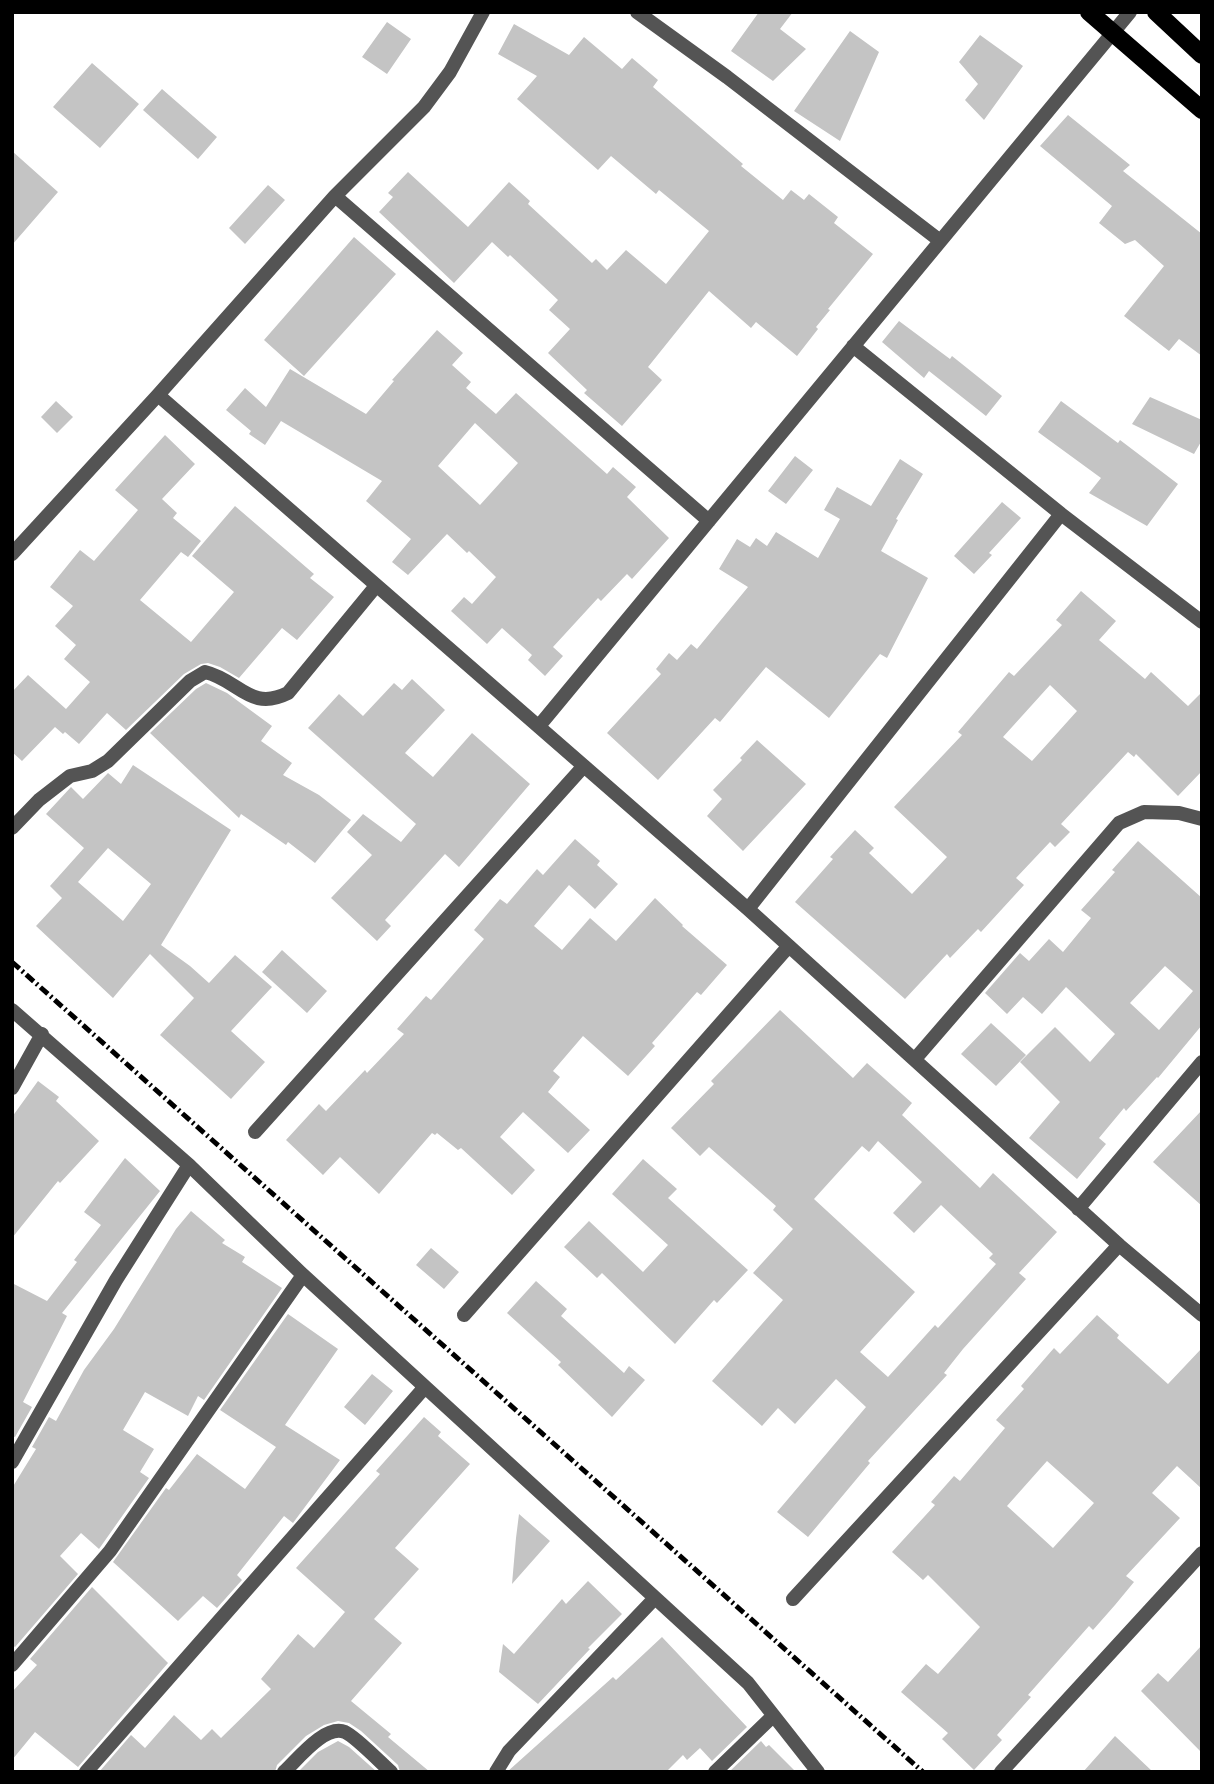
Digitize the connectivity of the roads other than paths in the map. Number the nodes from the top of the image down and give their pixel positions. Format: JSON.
{"nodes":[{"id":1,"x":483,"y":12,"type":"edge"},
{"id":2,"x":637,"y":12,"type":"edge"},
{"id":3,"x":1089,"y":12,"type":"edge"},
{"id":4,"x":1130,"y":12,"type":"edge"},
{"id":5,"x":1156,"y":12,"type":"edge"},
{"id":6,"x":1111,"y":32,"type":"junction"},
{"id":7,"x":1202,"y":55,"type":"edge"},
{"id":8,"x":1202,"y":110,"type":"edge"},
{"id":9,"x":335,"y":196,"type":"junction"},
{"id":10,"x":939,"y":240,"type":"junction"},
{"id":11,"x":853,"y":346,"type":"junction"},
{"id":12,"x":158,"y":395,"type":"junction"},
{"id":13,"x":1060,"y":514,"type":"junction"},
{"id":14,"x":709,"y":521,"type":"junction"},
{"id":15,"x":12,"y":554,"type":"edge"},
{"id":16,"x":376,"y":586,"type":"junction"},
{"id":17,"x":1202,"y":622,"type":"edge"},
{"id":18,"x":539,"y":726,"type":"junction"},
{"id":19,"x":583,"y":767,"type":"junction"},
{"id":20,"x":1202,"y":819,"type":"edge"},
{"id":21,"x":12,"y":828,"type":"edge"},
{"id":22,"x":748,"y":909,"type":"junction"},
{"id":23,"x":788,"y":947,"type":"junction"},
{"id":24,"x":12,"y":1010,"type":"edge"},
{"id":25,"x":41,"y":1034,"type":"junction"},
{"id":26,"x":915,"y":1059,"type":"junction"},
{"id":27,"x":1202,"y":1062,"type":"edge"},
{"id":28,"x":12,"y":1088,"type":"edge"},
{"id":29,"x":255,"y":1132,"type":"dead end"},
{"id":30,"x":189,"y":1165,"type":"junction"},
{"id":31,"x":1078,"y":1209,"type":"junction"},
{"id":32,"x":1119,"y":1245,"type":"junction"},
{"id":33,"x":303,"y":1275,"type":"junction"},
{"id":34,"x":464,"y":1315,"type":"dead end"},
{"id":35,"x":1202,"y":1315,"type":"edge"},
{"id":36,"x":425,"y":1387,"type":"junction"},
{"id":37,"x":12,"y":1462,"type":"edge"},
{"id":38,"x":1202,"y":1553,"type":"edge"},
{"id":39,"x":655,"y":1598,"type":"junction"},
{"id":40,"x":793,"y":1599,"type":"dead end"},
{"id":41,"x":12,"y":1665,"type":"edge"},
{"id":42,"x":773,"y":1716,"type":"junction"},
{"id":43,"x":86,"y":1772,"type":"edge"},
{"id":44,"x":284,"y":1772,"type":"edge"},
{"id":45,"x":391,"y":1772,"type":"edge"},
{"id":46,"x":496,"y":1772,"type":"edge"},
{"id":47,"x":715,"y":1772,"type":"edge"},
{"id":48,"x":818,"y":1772,"type":"edge"},
{"id":49,"x":1001,"y":1772,"type":"edge"}],
"edges":[{"from":1,"to":9,"type":"street"},
{"from":2,"to":10,"type":"street"},
{"from":3,"to":6,"type":"main road"},
{"from":4,"to":6,"type":"street"},
{"from":5,"to":7,"type":"main road"},
{"from":6,"to":8,"type":"main road"},
{"from":6,"to":10,"type":"street"},
{"from":9,"to":12,"type":"street"},
{"from":9,"to":14,"type":"street"},
{"from":10,"to":11,"type":"street"},
{"from":11,"to":13,"type":"street"},
{"from":11,"to":14,"type":"street"},
{"from":12,"to":15,"type":"street"},
{"from":12,"to":16,"type":"street"},
{"from":13,"to":17,"type":"street"},
{"from":13,"to":22,"type":"street"},
{"from":14,"to":18,"type":"street"},
{"from":16,"to":18,"type":"street"},
{"from":16,"to":21,"type":"street"},
{"from":18,"to":19,"type":"street"},
{"from":19,"to":22,"type":"street"},
{"from":19,"to":29,"type":"street"},
{"from":20,"to":26,"type":"street"},
{"from":22,"to":23,"type":"street"},
{"from":23,"to":26,"type":"street"},
{"from":23,"to":34,"type":"street"},
{"from":24,"to":25,"type":"street"},
{"from":25,"to":28,"type":"street"},
{"from":25,"to":30,"type":"street"},
{"from":26,"to":31,"type":"street"},
{"from":27,"to":31,"type":"street"},
{"from":30,"to":33,"type":"street"},
{"from":30,"to":37,"type":"street"},
{"from":31,"to":32,"type":"street"},
{"from":32,"to":35,"type":"street"},
{"from":32,"to":40,"type":"street"},
{"from":33,"to":36,"type":"street"},
{"from":33,"to":41,"type":"street"},
{"from":36,"to":39,"type":"street"},
{"from":36,"to":43,"type":"street"},
{"from":38,"to":49,"type":"street"},
{"from":39,"to":42,"type":"street"},
{"from":39,"to":46,"type":"street"},
{"from":42,"to":47,"type":"street"},
{"from":42,"to":48,"type":"street"},
{"from":44,"to":45,"type":"street"}]}
